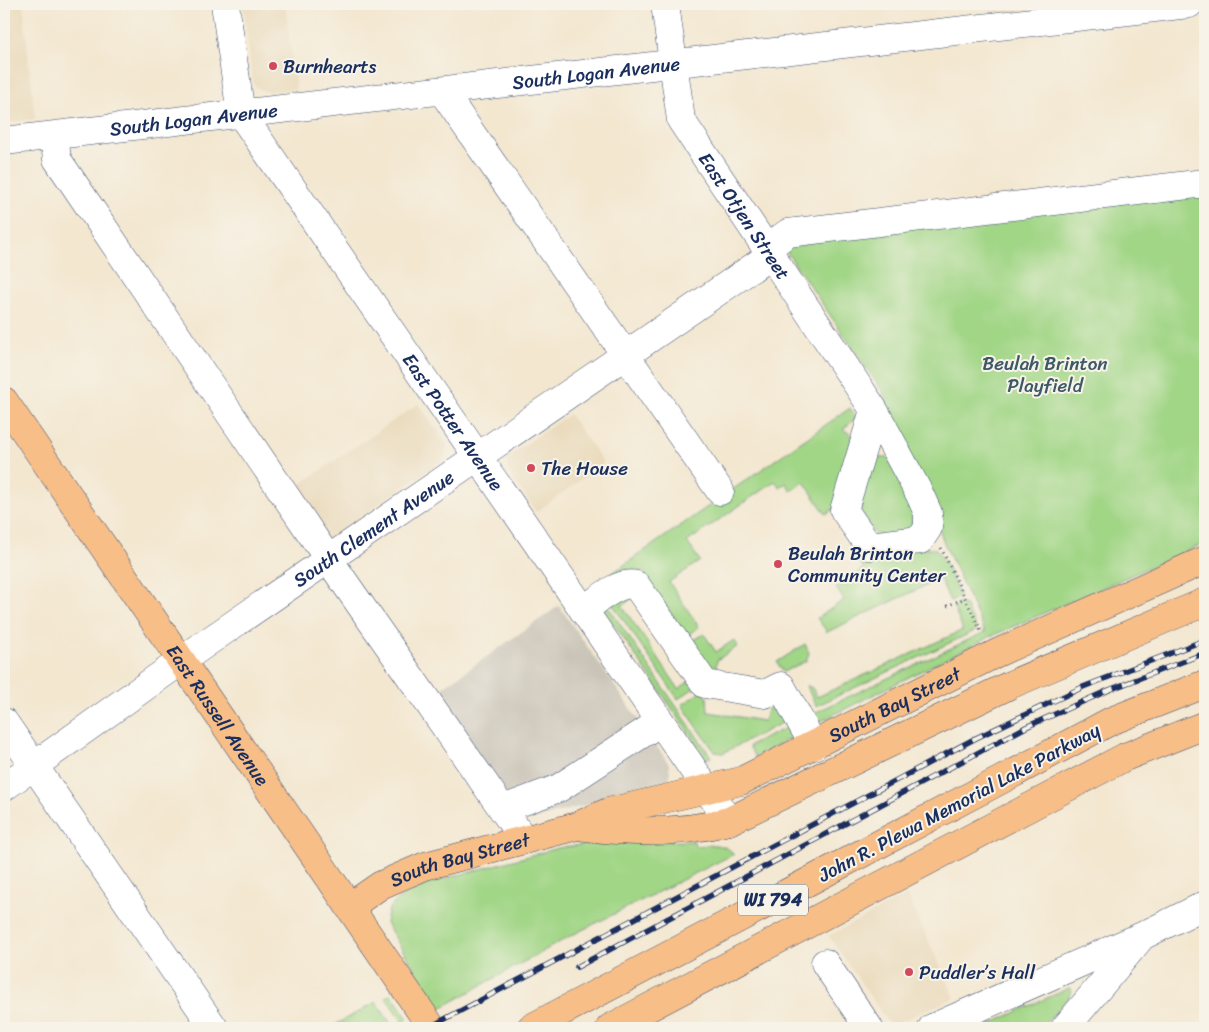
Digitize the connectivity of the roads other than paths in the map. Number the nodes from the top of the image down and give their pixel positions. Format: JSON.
{"nodes":[{"id":1,"x":226,"y":4,"type":"edge"},
{"id":2,"x":665,"y":4,"type":"edge"},
{"id":3,"x":1189,"y":4,"type":"edge"},
{"id":4,"x":1058,"y":11,"type":"edge"},
{"id":5,"x":673,"y":63,"type":"junction"},
{"id":6,"x":442,"y":91,"type":"junction"},
{"id":7,"x":241,"y":114,"type":"junction"},
{"id":8,"x":54,"y":136,"type":"junction"},
{"id":9,"x":4,"y":141,"type":"edge"},
{"id":10,"x":1205,"y":183,"type":"edge"},
{"id":11,"x":769,"y":252,"type":"junction"},
{"id":12,"x":625,"y":354,"type":"junction"},
{"id":13,"x":4,"y":401,"type":"edge"},
{"id":14,"x":874,"y":410,"type":"junction"},
{"id":15,"x":478,"y":458,"type":"junction"},
{"id":16,"x":720,"y":491,"type":"dead end"},
{"id":17,"x":329,"y":560,"type":"junction"},
{"id":18,"x":1205,"y":560,"type":"edge"},
{"id":19,"x":1205,"y":602,"type":"edge"},
{"id":20,"x":583,"y":610,"type":"junction"},
{"id":21,"x":997,"y":653,"type":"junction"},
{"id":22,"x":181,"y":661,"type":"junction"},
{"id":23,"x":1012,"y":684,"type":"junction"},
{"id":24,"x":1205,"y":684,"type":"edge"},
{"id":25,"x":4,"y":722,"type":"edge"},
{"id":26,"x":660,"y":722,"type":"junction"},
{"id":27,"x":1205,"y":725,"type":"edge"},
{"id":28,"x":814,"y":746,"type":"junction"},
{"id":29,"x":34,"y":765,"type":"junction"},
{"id":30,"x":4,"y":787,"type":"edge"},
{"id":31,"x":707,"y":790,"type":"junction"},
{"id":32,"x":503,"y":809,"type":"junction"},
{"id":33,"x":729,"y":821,"type":"junction"},
{"id":34,"x":577,"y":826,"type":"junction"},
{"id":35,"x":524,"y":840,"type":"junction"},
{"id":36,"x":1205,"y":905,"type":"edge"},
{"id":37,"x":349,"y":907,"type":"junction"},
{"id":38,"x":1142,"y":936,"type":"junction"},
{"id":39,"x":825,"y":963,"type":"dead end"},
{"id":40,"x":214,"y":1028,"type":"edge"},
{"id":41,"x":432,"y":1028,"type":"edge"},
{"id":42,"x":531,"y":1028,"type":"edge"},
{"id":43,"x":610,"y":1028,"type":"edge"},
{"id":44,"x":869,"y":1028,"type":"edge"},
{"id":45,"x":932,"y":1028,"type":"edge"},
{"id":46,"x":1065,"y":1028,"type":"edge"}],
"edges":[{"from":1,"to":7,"type":"street","name":"East Potter Avenue"},
{"from":2,"to":5,"type":"street","name":"East Otjen Street"},
{"from":3,"to":4,"type":"street","name":"South Logan Avenue"},
{"from":4,"to":5,"type":"street","name":"South Logan Avenue"},
{"from":5,"to":6,"type":"street","name":"South Logan Avenue"},
{"from":5,"to":11,"type":"street","name":"East Otjen Street"},
{"from":6,"to":7,"type":"street","name":"South Logan Avenue"},
{"from":6,"to":12,"type":"street"},
{"from":7,"to":8,"type":"street","name":"South Logan Avenue"},
{"from":7,"to":15,"type":"street","name":"East Potter Avenue"},
{"from":8,"to":9,"type":"street","name":"South Logan Avenue"},
{"from":8,"to":17,"type":"street"},
{"from":10,"to":11,"type":"street","name":"South Clement Avenue"},
{"from":11,"to":12,"type":"street","name":"South Clement Avenue"},
{"from":11,"to":14,"type":"street","name":"East Otjen Street"},
{"from":12,"to":15,"type":"street","name":"South Clement Avenue"},
{"from":12,"to":16,"type":"street"},
{"from":13,"to":22,"type":"main road","name":"East Russell Avenue"},
{"from":14,"to":14,"type":"street","name":"East Otjen Street"},
{"from":15,"to":17,"type":"street","name":"South Clement Avenue"},
{"from":15,"to":20,"type":"street","name":"East Potter Avenue"},
{"from":17,"to":22,"type":"street","name":"South Clement Avenue"},
{"from":17,"to":32,"type":"street"},
{"from":18,"to":21,"type":"main road","name":"South Bay Street"},
{"from":19,"to":23,"type":"main road","name":"South Bay Street"},
{"from":20,"to":26,"type":"street","name":"East Potter Avenue"},
{"from":20,"to":28,"type":"street"},
{"from":21,"to":23,"type":"main road"},
{"from":21,"to":28,"type":"main road","name":"South Bay Street"},
{"from":22,"to":29,"type":"street","name":"South Clement Avenue"},
{"from":22,"to":37,"type":"main road","name":"East Russell Avenue"},
{"from":23,"to":33,"type":"main road","name":"South Bay Street"},
{"from":24,"to":42,"type":"main road","name":"John R. Plewa Memorial Lake Parkway","number":"WI 794"},
{"from":25,"to":29,"type":"street"},
{"from":26,"to":31,"type":"street","name":"East Potter Avenue"},
{"from":26,"to":32,"type":"street"},
{"from":27,"to":43,"type":"main road","name":"John R. Plewa Memorial Lake Parkway","number":"WI 794"},
{"from":28,"to":31,"type":"main road","name":"South Bay Street"},
{"from":29,"to":30,"type":"street","name":"South Clement Avenue"},
{"from":29,"to":40,"type":"street"},
{"from":31,"to":33,"type":"street","name":"East Potter Avenue"},
{"from":31,"to":34,"type":"main road","name":"South Bay Street"},
{"from":32,"to":35,"type":"street"},
{"from":33,"to":34,"type":"main road","name":"South Bay Street"},
{"from":34,"to":35,"type":"main road","name":"South Bay Street"},
{"from":35,"to":37,"type":"main road","name":"South Bay Street"},
{"from":36,"to":38,"type":"street"},
{"from":37,"to":41,"type":"main road","name":"East Russell Avenue"},
{"from":38,"to":45,"type":"street"},
{"from":38,"to":46,"type":"street"},
{"from":39,"to":44,"type":"street"}]}
